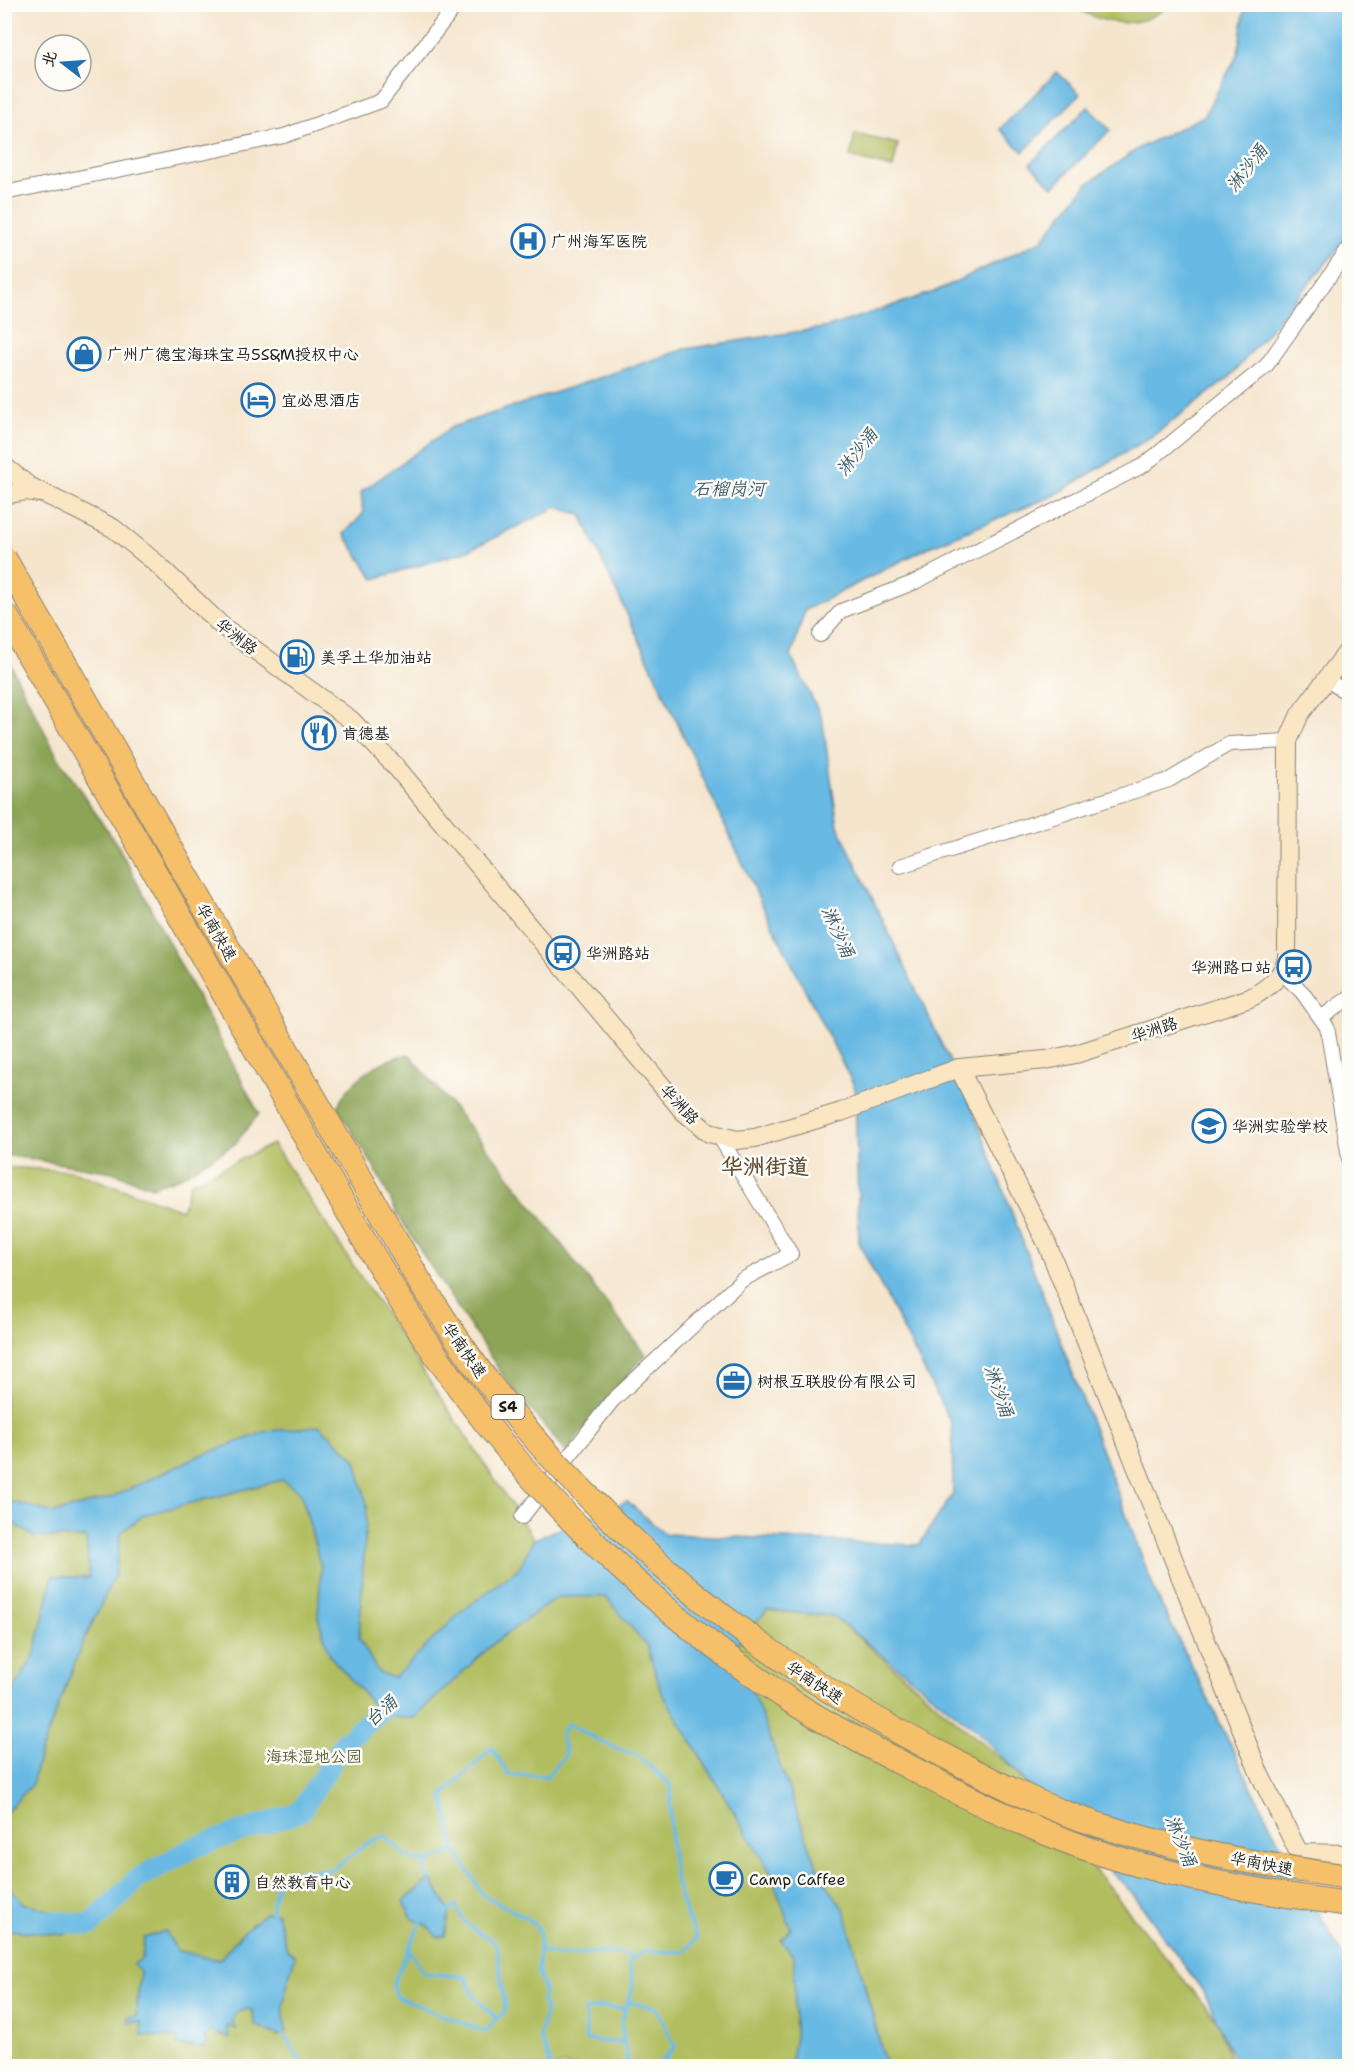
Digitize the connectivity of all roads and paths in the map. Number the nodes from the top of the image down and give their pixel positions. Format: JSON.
{"nodes":[{"id":1,"x":457,"y":4,"type":"edge"},
{"id":2,"x":4,"y":193,"type":"edge"},
{"id":3,"x":1350,"y":247,"type":"edge"},
{"id":4,"x":4,"y":466,"type":"edge"},
{"id":5,"x":4,"y":479,"type":"edge"},
{"id":6,"x":4,"y":495,"type":"edge"},
{"id":7,"x":50,"y":495,"type":"junction"},
{"id":8,"x":4,"y":558,"type":"edge"},
{"id":9,"x":4,"y":612,"type":"edge"},
{"id":10,"x":820,"y":634,"type":"dead end"},
{"id":11,"x":1350,"y":648,"type":"edge"},
{"id":12,"x":1326,"y":679,"type":"junction"},
{"id":13,"x":1350,"y":695,"type":"edge"},
{"id":14,"x":1288,"y":741,"type":"junction"},
{"id":15,"x":900,"y":866,"type":"dead end"},
{"id":16,"x":1282,"y":973,"type":"junction"},
{"id":17,"x":1350,"y":997,"type":"edge"},
{"id":18,"x":1321,"y":1018,"type":"junction"},
{"id":19,"x":959,"y":1068,"type":"junction"},
{"id":20,"x":719,"y":1136,"type":"junction"},
{"id":21,"x":1350,"y":1163,"type":"edge"},
{"id":22,"x":522,"y":1517,"type":"dead end"},
{"id":23,"x":1350,"y":1854,"type":"edge"},
{"id":24,"x":1350,"y":1877,"type":"edge"},
{"id":25,"x":1350,"y":1904,"type":"edge"}],
"edges":[{"from":1,"to":2,"type":"street"},
{"from":3,"to":10,"type":"street"},
{"from":4,"to":7,"type":"main road"},
{"from":5,"to":7,"type":"main road"},
{"from":6,"to":7,"type":"main road"},
{"from":7,"to":20,"type":"main road","name":"华洲路"},
{"from":8,"to":24,"type":"highway","name":"华南快速","number":"S4","bridge":true},
{"from":9,"to":25,"type":"highway","name":"华南快速","number":"S4","bridge":true},
{"from":11,"to":12,"type":"main road"},
{"from":12,"to":13,"type":"street"},
{"from":12,"to":14,"type":"main road"},
{"from":14,"to":15,"type":"street"},
{"from":14,"to":16,"type":"main road"},
{"from":16,"to":18,"type":"street"},
{"from":16,"to":19,"type":"main road","name":"华洲路"},
{"from":17,"to":18,"type":"street"},
{"from":18,"to":21,"type":"street"},
{"from":19,"to":20,"type":"main road","name":"华洲路"},
{"from":19,"to":23,"type":"main road"},
{"from":20,"to":22,"type":"street"}]}
